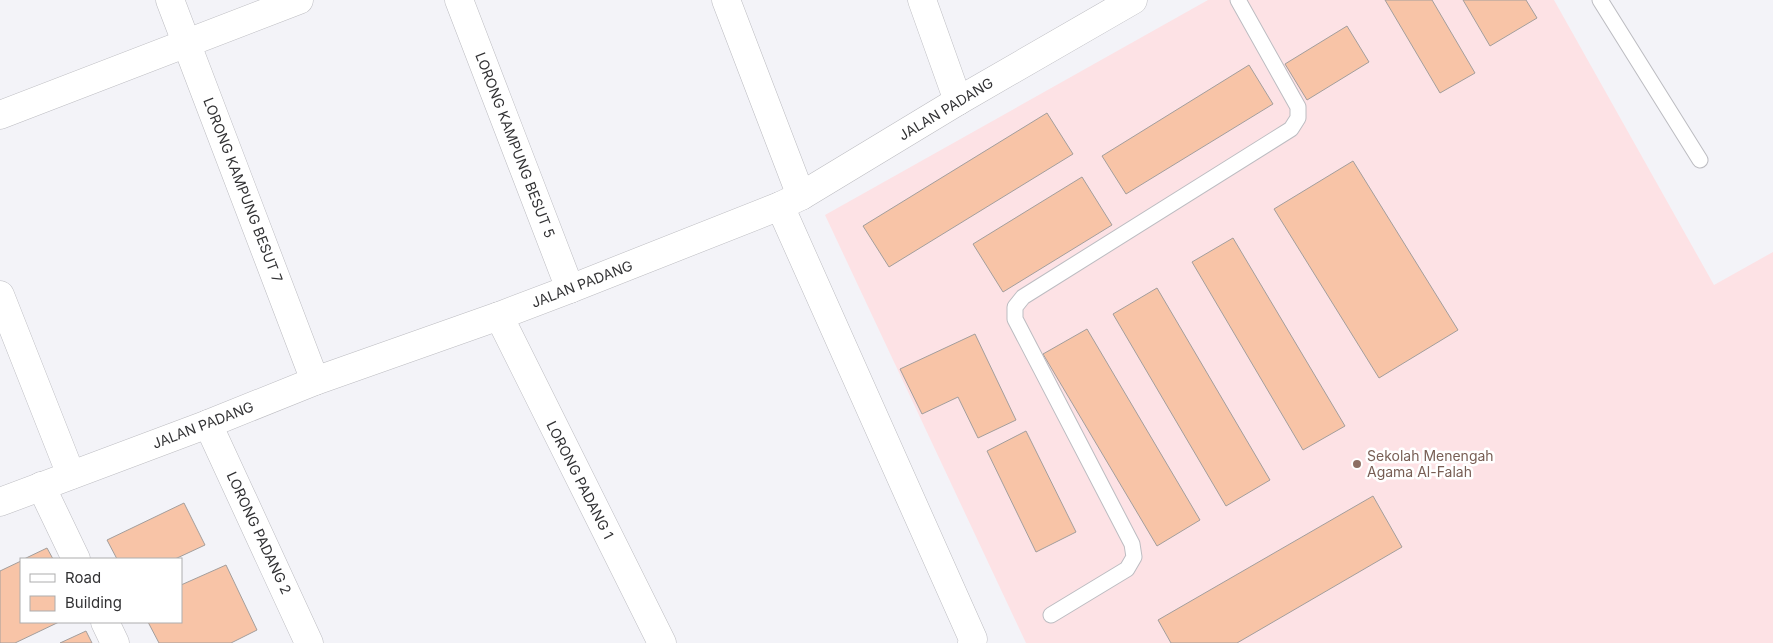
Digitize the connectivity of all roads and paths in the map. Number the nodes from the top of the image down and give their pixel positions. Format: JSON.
{"nodes":[{"id":1,"x":170,"y":0,"type":"edge"},
{"id":2,"x":299,"y":0,"type":"edge"},
{"id":3,"x":459,"y":0,"type":"edge"},
{"id":4,"x":726,"y":0,"type":"edge"},
{"id":5,"x":922,"y":0,"type":"edge"},
{"id":6,"x":1133,"y":0,"type":"edge"},
{"id":7,"x":1238,"y":0,"type":"edge"},
{"id":8,"x":1600,"y":0,"type":"edge"},
{"id":9,"x":186,"y":43,"type":"junction"},
{"id":10,"x":958,"y":101,"type":"junction"},
{"id":11,"x":0,"y":115,"type":"edge"},
{"id":12,"x":1700,"y":160,"type":"dead end"},
{"id":13,"x":791,"y":201,"type":"junction"},
{"id":14,"x":570,"y":290,"type":"junction"},
{"id":15,"x":0,"y":295,"type":"edge"},
{"id":16,"x":498,"y":316,"type":"junction"},
{"id":17,"x":315,"y":381,"type":"junction"},
{"id":18,"x":208,"y":424,"type":"junction"},
{"id":19,"x":71,"y":475,"type":"junction"},
{"id":20,"x":41,"y":486,"type":"junction"},
{"id":21,"x":0,"y":502,"type":"edge"},
{"id":22,"x":76,"y":558,"type":"edge"},
{"id":23,"x":1051,"y":615,"type":"dead end"},
{"id":24,"x":105,"y":623,"type":"edge"},
{"id":25,"x":307,"y":642,"type":"edge"},
{"id":26,"x":115,"y":643,"type":"edge"},
{"id":27,"x":662,"y":643,"type":"edge"},
{"id":28,"x":972,"y":643,"type":"edge"}],
"edges":[{"from":1,"to":9,"type":"street","name":"LORONG KAMPUNG BESUT 7"},
{"from":2,"to":9,"type":"street"},
{"from":3,"to":14,"type":"street","name":"LORONG KAMPUNG BESUT 5"},
{"from":4,"to":13,"type":"street"},
{"from":5,"to":10,"type":"street"},
{"from":6,"to":10,"type":"street","name":"JALAN PADANG"},
{"from":7,"to":23,"type":"lane"},
{"from":8,"to":12,"type":"lane"},
{"from":9,"to":11,"type":"street"},
{"from":9,"to":17,"type":"street","name":"LORONG KAMPUNG BESUT 7"},
{"from":10,"to":13,"type":"street","name":"JALAN PADANG"},
{"from":13,"to":14,"type":"street","name":"JALAN PADANG"},
{"from":13,"to":28,"type":"street"},
{"from":14,"to":16,"type":"street","name":"JALAN PADANG"},
{"from":15,"to":19,"type":"street"},
{"from":16,"to":17,"type":"street","name":"JALAN PADANG"},
{"from":16,"to":27,"type":"street","name":"LORONG PADANG 1"},
{"from":17,"to":18,"type":"street","name":"JALAN PADANG"},
{"from":18,"to":19,"type":"street","name":"JALAN PADANG"},
{"from":18,"to":25,"type":"street","name":"LORONG PADANG 2"},
{"from":19,"to":20,"type":"street","name":"JALAN PADANG"},
{"from":20,"to":21,"type":"street","name":"JALAN PADANG"},
{"from":20,"to":22,"type":"street"},
{"from":24,"to":26,"type":"street"}]}
